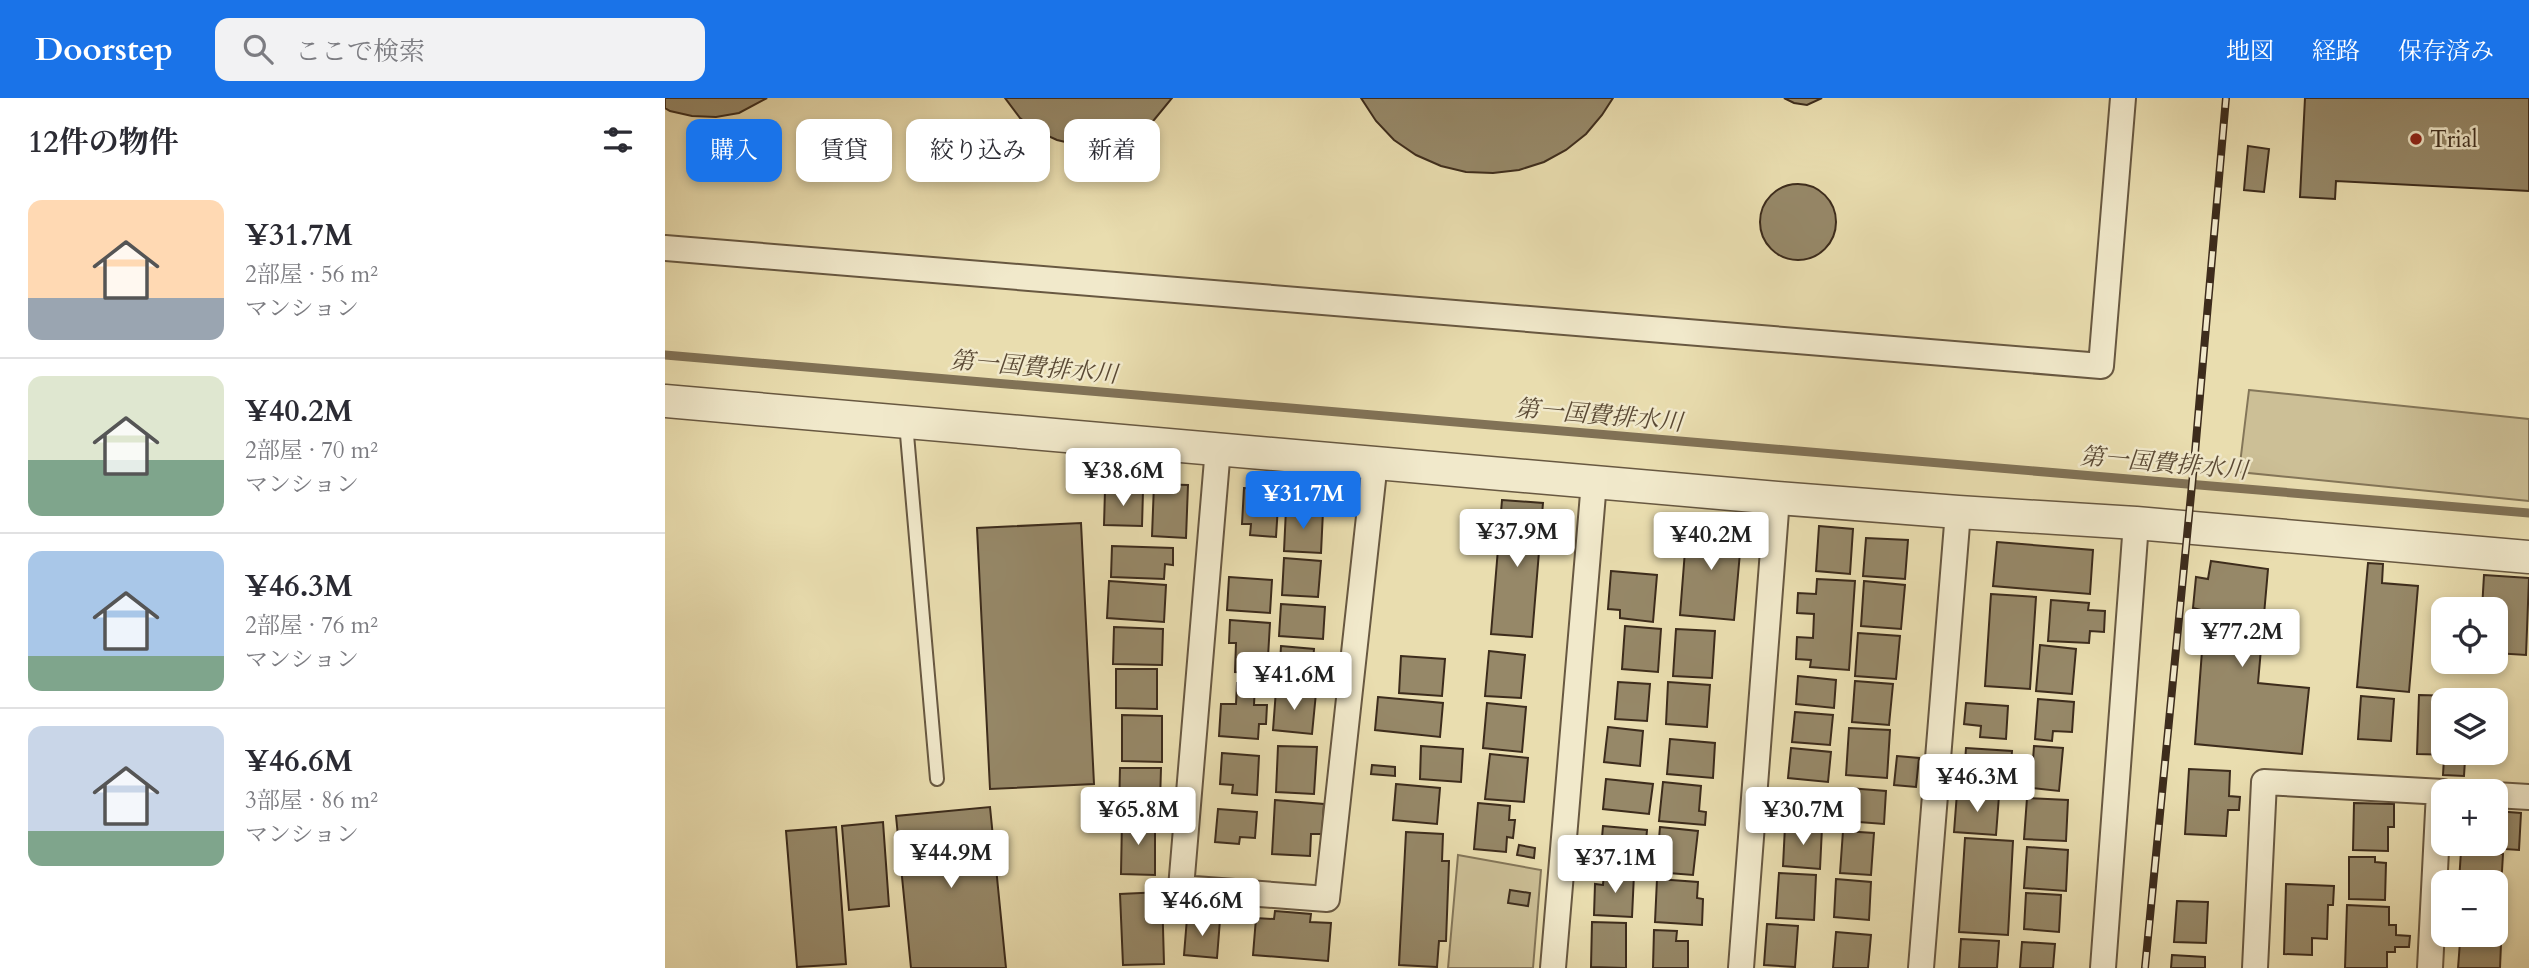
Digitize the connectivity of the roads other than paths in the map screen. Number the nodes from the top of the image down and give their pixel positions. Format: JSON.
{"nodes":[{"id":1,"x":2123,"y":98,"type":"edge"},
{"id":2,"x":665,"y":248,"type":"edge"},
{"id":3,"x":665,"y":401,"type":"edge"},
{"id":4,"x":906,"y":422,"type":"junction"},
{"id":5,"x":1219,"y":448,"type":"junction"},
{"id":6,"x":1375,"y":462,"type":"junction"},
{"id":7,"x":1594,"y":482,"type":"junction"},
{"id":8,"x":1777,"y":498,"type":"junction"},
{"id":9,"x":1958,"y":512,"type":"junction"},
{"id":10,"x":2136,"y":523,"type":"junction"},
{"id":11,"x":2529,"y":557,"type":"edge"},
{"id":12,"x":937,"y":779,"type":"dead end"},
{"id":13,"x":2431,"y":791,"type":"edge"},
{"id":14,"x":2508,"y":796,"type":"edge"},
{"id":15,"x":2529,"y":797,"type":"edge"},
{"id":16,"x":2437,"y":856,"type":"edge"},
{"id":17,"x":1553,"y":968,"type":"edge"},
{"id":18,"x":1741,"y":968,"type":"edge"},
{"id":19,"x":1921,"y":968,"type":"edge"},
{"id":20,"x":2103,"y":968,"type":"edge"},
{"id":21,"x":2255,"y":968,"type":"edge"},
{"id":22,"x":2430,"y":968,"type":"edge"}],
"edges":[{"from":1,"to":2,"type":"street"},
{"from":3,"to":4,"type":"street"},
{"from":4,"to":5,"type":"street"},
{"from":4,"to":12,"type":"lane"},
{"from":5,"to":6,"type":"street"},
{"from":5,"to":6,"type":"street"},
{"from":6,"to":7,"type":"street"},
{"from":7,"to":8,"type":"street"},
{"from":7,"to":17,"type":"street"},
{"from":8,"to":9,"type":"street"},
{"from":8,"to":18,"type":"street"},
{"from":9,"to":10,"type":"street"},
{"from":9,"to":19,"type":"street"},
{"from":10,"to":11,"type":"street"},
{"from":10,"to":20,"type":"street"},
{"from":13,"to":21,"type":"street"},
{"from":14,"to":15,"type":"street"},
{"from":16,"to":22,"type":"street"}]}
